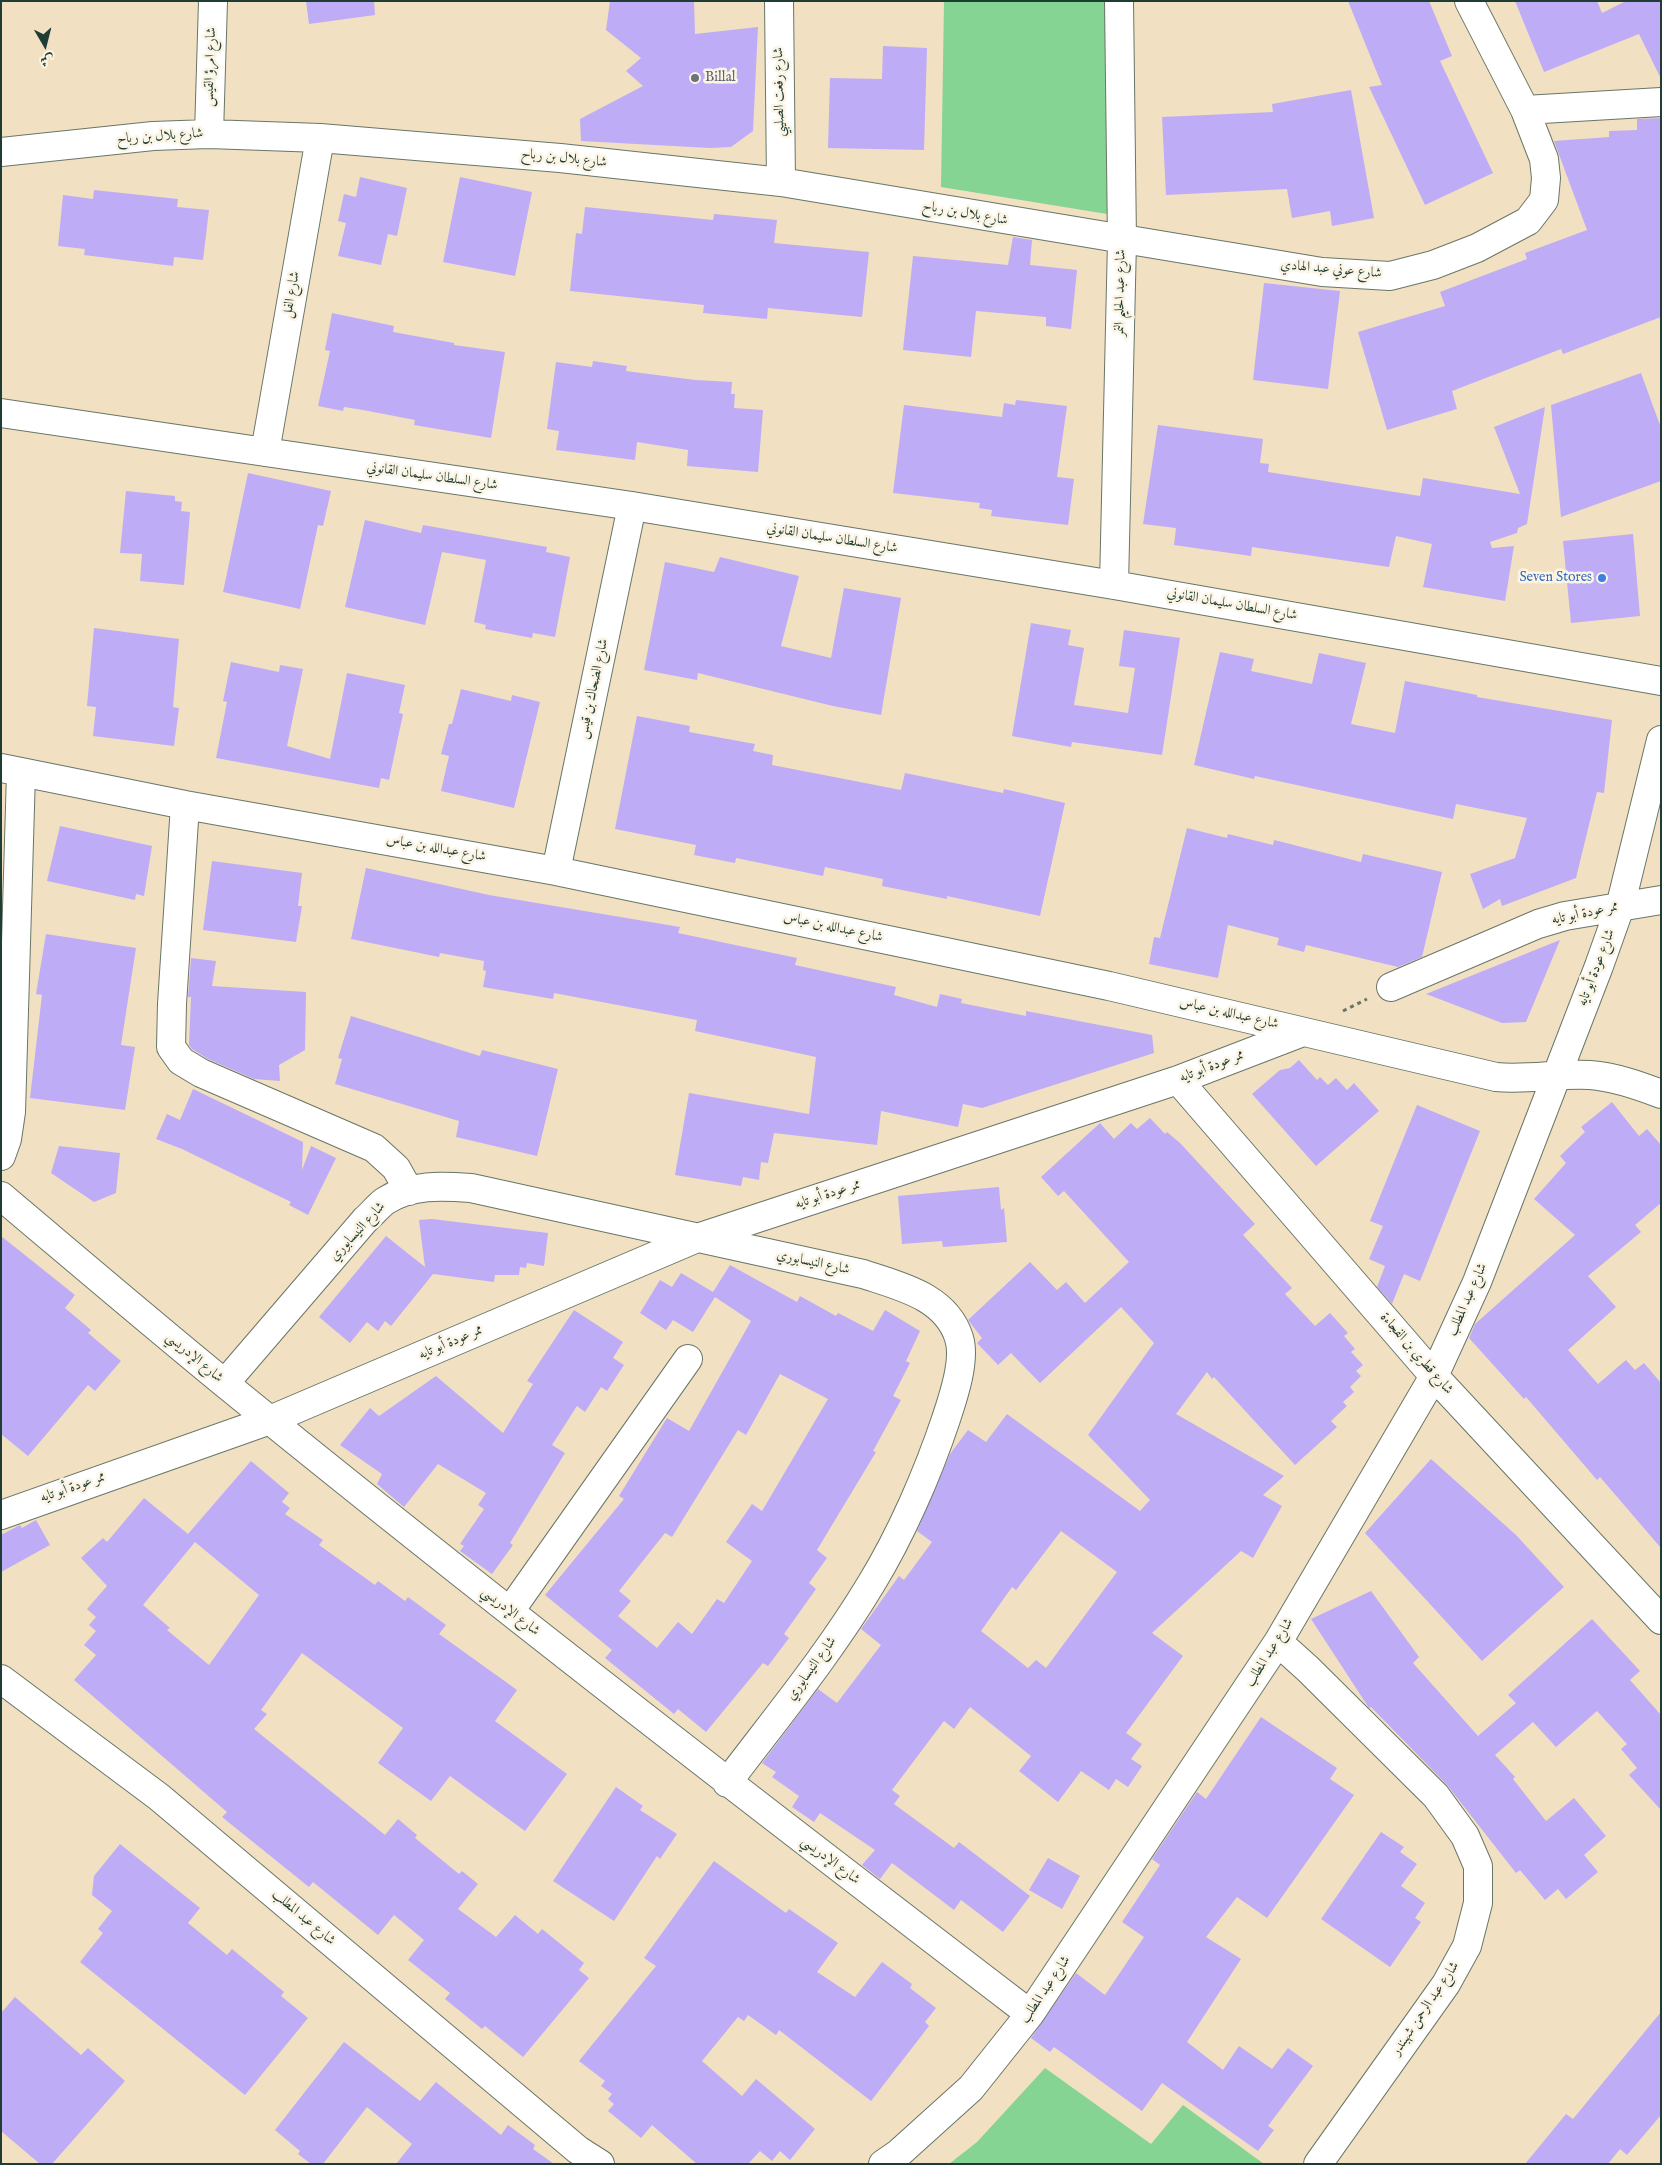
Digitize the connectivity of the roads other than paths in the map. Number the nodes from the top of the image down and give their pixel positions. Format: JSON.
{"nodes":[{"id":1,"x":213,"y":1,"type":"edge"},
{"id":2,"x":779,"y":1,"type":"edge"},
{"id":3,"x":1119,"y":1,"type":"edge"},
{"id":4,"x":1469,"y":1,"type":"edge"},
{"id":5,"x":1661,"y":102,"type":"edge"},
{"id":6,"x":1525,"y":110,"type":"junction"},
{"id":7,"x":209,"y":134,"type":"junction"},
{"id":8,"x":320,"y":138,"type":"junction"},
{"id":9,"x":1,"y":152,"type":"edge"},
{"id":10,"x":780,"y":182,"type":"junction"},
{"id":11,"x":1122,"y":241,"type":"junction"},
{"id":12,"x":1,"y":413,"type":"edge"},
{"id":13,"x":265,"y":452,"type":"junction"},
{"id":14,"x":632,"y":506,"type":"junction"},
{"id":15,"x":1114,"y":585,"type":"junction"},
{"id":16,"x":1661,"y":681,"type":"edge"},
{"id":17,"x":1661,"y":740,"type":"edge"},
{"id":18,"x":11,"y":771,"type":"edge"},
{"id":19,"x":184,"y":805,"type":"junction"},
{"id":20,"x":556,"y":871,"type":"junction"},
{"id":21,"x":1661,"y":900,"type":"edge"},
{"id":22,"x":1620,"y":907,"type":"junction"},
{"id":23,"x":1391,"y":986,"type":"road end"},
{"id":24,"x":1303,"y":1032,"type":"junction"},
{"id":25,"x":1555,"y":1077,"type":"junction"},
{"id":26,"x":1178,"y":1080,"type":"junction"},
{"id":27,"x":1661,"y":1094,"type":"edge"},
{"id":28,"x":1,"y":1156,"type":"edge"},
{"id":29,"x":409,"y":1191,"type":"junction"},
{"id":30,"x":1,"y":1196,"type":"edge"},
{"id":31,"x":698,"y":1238,"type":"junction"},
{"id":32,"x":688,"y":1359,"type":"dead end"},
{"id":33,"x":1434,"y":1376,"type":"junction"},
{"id":34,"x":224,"y":1384,"type":"junction"},
{"id":35,"x":270,"y":1420,"type":"junction"},
{"id":36,"x":1,"y":1515,"type":"edge"},
{"id":37,"x":510,"y":1612,"type":"junction"},
{"id":38,"x":1661,"y":1620,"type":"edge"},
{"id":39,"x":1278,"y":1642,"type":"junction"},
{"id":40,"x":1,"y":1679,"type":"edge"},
{"id":41,"x":728,"y":1783,"type":"junction"},
{"id":42,"x":1030,"y":2014,"type":"junction"},
{"id":43,"x":600,"y":2164,"type":"edge"},
{"id":44,"x":883,"y":2164,"type":"edge"},
{"id":45,"x":1318,"y":2164,"type":"edge"}],
"edges":[{"from":1,"to":7,"type":"street","name":"شارع امرؤ القيس"},
{"from":2,"to":10,"type":"street","name":"شارع رفعت الصليبي"},
{"from":3,"to":11,"type":"street","name":"شارع عبد الحليم النمر"},
{"from":4,"to":6,"type":"street","name":"شارع عوني عبد الهادي"},
{"from":5,"to":6,"type":"street"},
{"from":6,"to":11,"type":"street","name":"شارع عوني عبد الهادي"},
{"from":7,"to":8,"type":"street","name":"شارع بلال بن رباح"},
{"from":7,"to":9,"type":"street","name":"شارع بلال بن رباح"},
{"from":8,"to":10,"type":"street","name":"شارع بلال بن رباح"},
{"from":8,"to":13,"type":"street","name":"شارع الفل"},
{"from":10,"to":11,"type":"street","name":"شارع بلال بن رباح"},
{"from":11,"to":15,"type":"street","name":"شارع عبد الحليم النمر"},
{"from":12,"to":13,"type":"street","name":"شارع السلطان سليمان القانوني"},
{"from":13,"to":14,"type":"street","name":"شارع السلطان سليمان القانوني"},
{"from":14,"to":15,"type":"street","name":"شارع السلطان سليمان القانوني"},
{"from":14,"to":20,"type":"street","name":"شارع الضحاك بن قيس"},
{"from":15,"to":16,"type":"street","name":"شارع السلطان سليمان القانوني"},
{"from":17,"to":22,"type":"street","name":"شارع عودة أبو تايه"},
{"from":18,"to":19,"type":"street","name":"شارع عبدالله بن عباس"},
{"from":18,"to":28,"type":"street"},
{"from":19,"to":20,"type":"street","name":"شارع عبدالله بن عباس"},
{"from":19,"to":29,"type":"street"},
{"from":20,"to":24,"type":"street","name":"شارع عبدالله بن عباس"},
{"from":21,"to":22,"type":"street","name":"ممر عودة أبو تايه"},
{"from":22,"to":23,"type":"street","name":"ممر عودة أبو تايه"},
{"from":22,"to":25,"type":"street","name":"شارع عودة أبو تايه"},
{"from":24,"to":25,"type":"street","name":"شارع عبدالله بن عباس"},
{"from":24,"to":26,"type":"street","name":"ممر عودة أبو تايه"},
{"from":25,"to":27,"type":"street","name":"شارع عبدالله بن عباس"},
{"from":25,"to":33,"type":"street","name":"شارع عبد المطلب"},
{"from":26,"to":31,"type":"street","name":"ممر عودة أبو تايه"},
{"from":26,"to":33,"type":"street","name":"شارع قطري بن الفجاءة"},
{"from":29,"to":31,"type":"street","name":"شارع النيسابوري"},
{"from":29,"to":34,"type":"street","name":"شارع النيسابوري"},
{"from":30,"to":34,"type":"street","name":"شارع الإدريسي"},
{"from":31,"to":35,"type":"street","name":"ممر عودة أبو تايه"},
{"from":31,"to":41,"type":"street","name":"شارع النيسابوري"},
{"from":32,"to":37,"type":"street"},
{"from":33,"to":38,"type":"street","name":"شارع قطري بن الفجاءة"},
{"from":33,"to":39,"type":"street","name":"شارع عبد المطلب"},
{"from":34,"to":35,"type":"street","name":"شارع الإدريسي"},
{"from":35,"to":36,"type":"street","name":"ممر عودة أبو تايه"},
{"from":35,"to":37,"type":"street","name":"شارع الإدريسي"},
{"from":37,"to":41,"type":"street","name":"شارع الإدريسي"},
{"from":39,"to":42,"type":"street","name":"شارع عبد المطلب"},
{"from":39,"to":45,"type":"street","name":"شارع عبد الرحمن شهبندر"},
{"from":40,"to":43,"type":"street","name":"شارع عبد المطلب"},
{"from":41,"to":42,"type":"street","name":"شارع الإدريسي"},
{"from":42,"to":44,"type":"street","name":"شارع عبد المطلب"}]}
